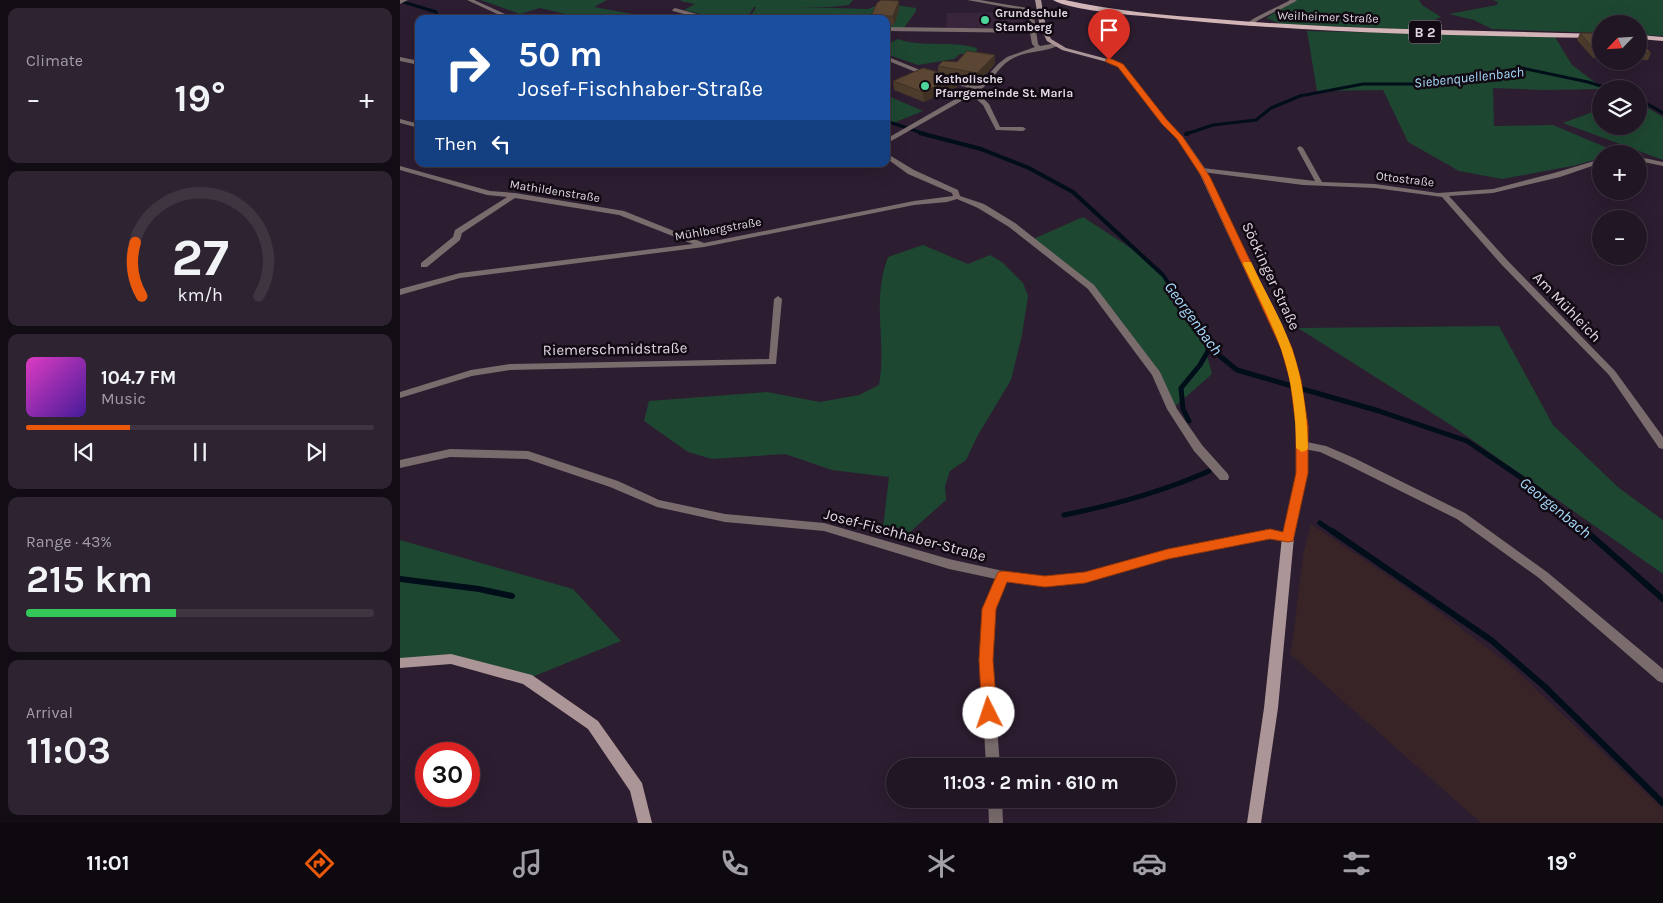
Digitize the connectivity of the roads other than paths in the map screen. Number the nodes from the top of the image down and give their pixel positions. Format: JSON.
{"nodes":[{"id":1,"x":405,"y":0,"type":"edge"},
{"id":2,"x":470,"y":0,"type":"edge"},
{"id":3,"x":970,"y":0,"type":"edge"},
{"id":4,"x":1038,"y":0,"type":"edge"},
{"id":5,"x":1056,"y":0,"type":"edge"},
{"id":6,"x":1294,"y":0,"type":"edge"},
{"id":7,"x":400,"y":2,"type":"edge"},
{"id":8,"x":675,"y":10,"type":"dead end"},
{"id":9,"x":504,"y":15,"type":"edge"},
{"id":10,"x":691,"y":15,"type":"edge"},
{"id":11,"x":1249,"y":25,"type":"junction"},
{"id":12,"x":890,"y":29,"type":"edge"},
{"id":13,"x":1033,"y":30,"type":"junction"},
{"id":14,"x":1592,"y":36,"type":"edge"},
{"id":15,"x":1648,"y":38,"type":"edge"},
{"id":16,"x":1663,"y":39,"type":"edge"},
{"id":17,"x":1056,"y":45,"type":"junction"},
{"id":18,"x":1038,"y":48,"type":"junction"},
{"id":19,"x":400,"y":59,"type":"edge"},
{"id":20,"x":890,"y":60,"type":"edge"},
{"id":21,"x":415,"y":62,"type":"edge"},
{"id":22,"x":976,"y":90,"type":"junction"},
{"id":23,"x":400,"y":121,"type":"edge"},
{"id":24,"x":415,"y":125,"type":"edge"},
{"id":25,"x":1023,"y":129,"type":"dead end"},
{"id":26,"x":890,"y":140,"type":"edge"},
{"id":27,"x":1300,"y":148,"type":"dead end"},
{"id":28,"x":890,"y":158,"type":"edge"},
{"id":29,"x":1647,"y":161,"type":"edge"},
{"id":30,"x":1592,"y":164,"type":"edge"},
{"id":31,"x":1663,"y":164,"type":"edge"},
{"id":32,"x":400,"y":168,"type":"edge"},
{"id":33,"x":1202,"y":170,"type":"junction"},
{"id":34,"x":1320,"y":184,"type":"junction"},
{"id":35,"x":515,"y":195,"type":"junction"},
{"id":36,"x":1444,"y":195,"type":"junction"},
{"id":37,"x":957,"y":197,"type":"junction"},
{"id":38,"x":704,"y":245,"type":"junction"},
{"id":39,"x":424,"y":265,"type":"dead end"},
{"id":40,"x":400,"y":292,"type":"edge"},
{"id":41,"x":778,"y":299,"type":"dead end"},
{"id":42,"x":400,"y":395,"type":"edge"},
{"id":43,"x":1302,"y":445,"type":"junction"},
{"id":44,"x":1663,"y":446,"type":"edge"},
{"id":45,"x":400,"y":464,"type":"edge"},
{"id":46,"x":1224,"y":476,"type":"dead end"},
{"id":47,"x":1288,"y":538,"type":"junction"},
{"id":48,"x":1003,"y":576,"type":"junction"},
{"id":49,"x":400,"y":662,"type":"edge"},
{"id":50,"x":1663,"y":678,"type":"edge"},
{"id":51,"x":992,"y":758,"type":"edge"},
{"id":52,"x":995,"y":808,"type":"edge"},
{"id":53,"x":645,"y":823,"type":"edge"},
{"id":54,"x":996,"y":823,"type":"edge"},
{"id":55,"x":1254,"y":823,"type":"edge"}],
"edges":[{"from":1,"to":7,"type":"street"},
{"from":2,"to":9,"type":"street"},
{"from":3,"to":13,"type":"street"},
{"from":4,"to":17,"type":"street"},
{"from":5,"to":11,"type":"main road","name":"Weilheimer Straße","number":"B 2"},
{"from":6,"to":11,"type":"street"},
{"from":8,"to":10,"type":"street"},
{"from":11,"to":14,"type":"main road","name":"Weilheimer Straße","number":"B 2"},
{"from":12,"to":13,"type":"street"},
{"from":13,"to":18,"type":"street"},
{"from":15,"to":16,"type":"main road"},
{"from":17,"to":18,"type":"street"},
{"from":17,"to":33,"type":"street","name":"Söckinger Straße"},
{"from":18,"to":22,"type":"street"},
{"from":19,"to":21,"type":"street"},
{"from":20,"to":22,"type":"street"},
{"from":22,"to":25,"type":"street"},
{"from":22,"to":26,"type":"street"},
{"from":23,"to":24,"type":"street"},
{"from":27,"to":34,"type":"street"},
{"from":28,"to":37,"type":"street"},
{"from":29,"to":31,"type":"street"},
{"from":30,"to":36,"type":"street","name":"Ottostraße"},
{"from":32,"to":35,"type":"street","name":"Mathildenstraße"},
{"from":33,"to":34,"type":"street","name":"Ottostraße"},
{"from":33,"to":43,"type":"street","name":"Söckinger Straße"},
{"from":34,"to":36,"type":"street","name":"Ottostraße"},
{"from":35,"to":38,"type":"street","name":"Mathildenstraße"},
{"from":35,"to":39,"type":"street"},
{"from":36,"to":44,"type":"street","name":"Am Mühleich"},
{"from":37,"to":38,"type":"street","name":"Mühlbergstraße"},
{"from":37,"to":46,"type":"street"},
{"from":38,"to":40,"type":"street","name":"Mühlbergstraße"},
{"from":41,"to":42,"type":"street","name":"Riemerschmidstraße"},
{"from":43,"to":47,"type":"street","name":"Söckinger Straße"},
{"from":43,"to":50,"type":"street"},
{"from":45,"to":48,"type":"street","name":"Josef-Fischhaber-Straße"},
{"from":47,"to":48,"type":"street","name":"Josef-Fischhaber-Straße"},
{"from":47,"to":55,"type":"street","name":"Söckinger Straße"},
{"from":48,"to":51,"type":"street"},
{"from":49,"to":53,"type":"street"},
{"from":52,"to":54,"type":"street"}]}
